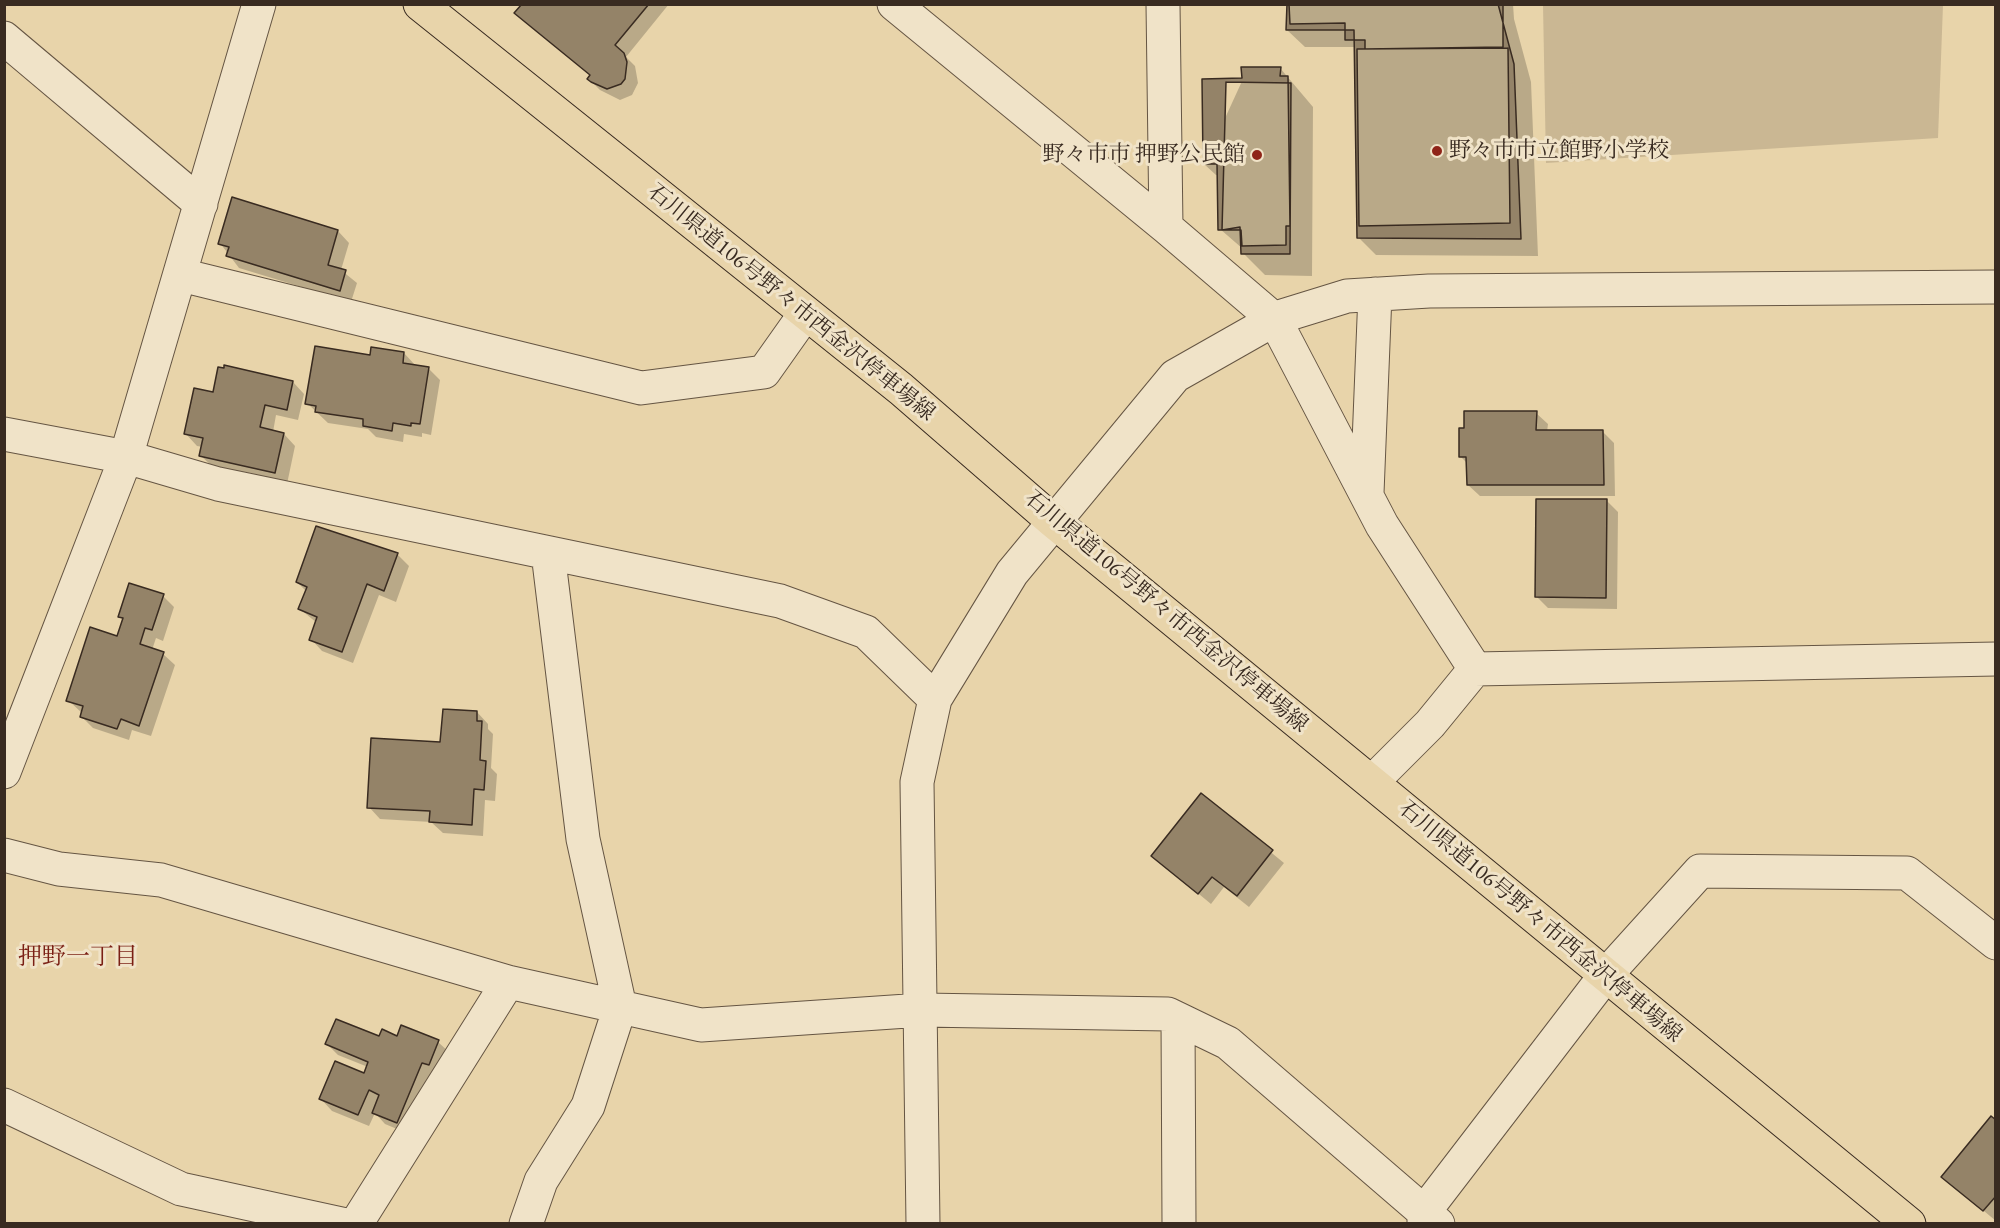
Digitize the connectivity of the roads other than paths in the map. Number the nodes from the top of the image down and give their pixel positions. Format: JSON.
{"nodes":[{"id":1,"x":259,"y":4,"type":"edge"},
{"id":2,"x":420,"y":4,"type":"edge"},
{"id":3,"x":894,"y":4,"type":"edge"},
{"id":4,"x":1163,"y":4,"type":"edge"},
{"id":5,"x":4,"y":38,"type":"edge"},
{"id":6,"x":201,"y":204,"type":"junction"},
{"id":7,"x":1166,"y":227,"type":"junction"},
{"id":8,"x":181,"y":275,"type":"junction"},
{"id":9,"x":1995,"y":287,"type":"edge"},
{"id":10,"x":1375,"y":294,"type":"junction"},
{"id":11,"x":805,"y":314,"type":"junction"},
{"id":12,"x":1275,"y":320,"type":"junction"},
{"id":13,"x":4,"y":434,"type":"edge"},
{"id":14,"x":126,"y":457,"type":"junction"},
{"id":15,"x":1367,"y":497,"type":"junction"},
{"id":16,"x":1053,"y":520,"type":"junction"},
{"id":17,"x":548,"y":553,"type":"junction"},
{"id":18,"x":1995,"y":659,"type":"edge"},
{"id":19,"x":1475,"y":669,"type":"junction"},
{"id":20,"x":935,"y":699,"type":"junction"},
{"id":21,"x":4,"y":772,"type":"edge"},
{"id":22,"x":1372,"y":782,"type":"junction"},
{"id":23,"x":4,"y":855,"type":"edge"},
{"id":24,"x":1995,"y":943,"type":"edge"},
{"id":25,"x":1605,"y":976,"type":"junction"},
{"id":26,"x":508,"y":982,"type":"junction"},
{"id":27,"x":620,"y":1006,"type":"junction"},
{"id":28,"x":922,"y":1010,"type":"junction"},
{"id":29,"x":1178,"y":1019,"type":"junction"},
{"id":30,"x":4,"y":1105,"type":"edge"},
{"id":31,"x":1428,"y":1220,"type":"edge"},
{"id":32,"x":342,"y":1224,"type":"edge"},
{"id":33,"x":356,"y":1224,"type":"edge"},
{"id":34,"x":526,"y":1224,"type":"edge"},
{"id":35,"x":923,"y":1224,"type":"edge"},
{"id":36,"x":1179,"y":1224,"type":"edge"},
{"id":37,"x":1908,"y":1224,"type":"edge"}],
"edges":[{"from":1,"to":6,"type":"street"},
{"from":2,"to":11,"type":"main road","name":"石川県道106号野々市西金沢停車場線"},
{"from":3,"to":7,"type":"street"},
{"from":4,"to":7,"type":"street"},
{"from":5,"to":6,"type":"street"},
{"from":6,"to":8,"type":"street"},
{"from":7,"to":12,"type":"street"},
{"from":8,"to":11,"type":"street"},
{"from":8,"to":14,"type":"street"},
{"from":9,"to":10,"type":"street"},
{"from":10,"to":12,"type":"street"},
{"from":10,"to":15,"type":"street"},
{"from":11,"to":16,"type":"main road","name":"石川県道106号野々市西金沢停車場線"},
{"from":12,"to":15,"type":"street"},
{"from":12,"to":16,"type":"street"},
{"from":13,"to":14,"type":"street"},
{"from":14,"to":17,"type":"street"},
{"from":14,"to":21,"type":"street"},
{"from":15,"to":19,"type":"street"},
{"from":16,"to":20,"type":"street"},
{"from":16,"to":22,"type":"main road","name":"石川県道106号野々市西金沢停車場線"},
{"from":17,"to":20,"type":"street"},
{"from":17,"to":27,"type":"street"},
{"from":18,"to":19,"type":"street"},
{"from":19,"to":22,"type":"street"},
{"from":20,"to":28,"type":"street"},
{"from":22,"to":25,"type":"main road","name":"石川県道106号野々市西金沢停車場線"},
{"from":23,"to":26,"type":"street"},
{"from":24,"to":25,"type":"street"},
{"from":25,"to":31,"type":"street"},
{"from":25,"to":37,"type":"main road","name":"石川県道106号野々市西金沢停車場線"},
{"from":26,"to":27,"type":"street"},
{"from":26,"to":33,"type":"street"},
{"from":27,"to":28,"type":"street"},
{"from":27,"to":34,"type":"street"},
{"from":28,"to":29,"type":"street"},
{"from":28,"to":35,"type":"street"},
{"from":29,"to":31,"type":"street"},
{"from":29,"to":36,"type":"street"},
{"from":30,"to":32,"type":"street"}]}
